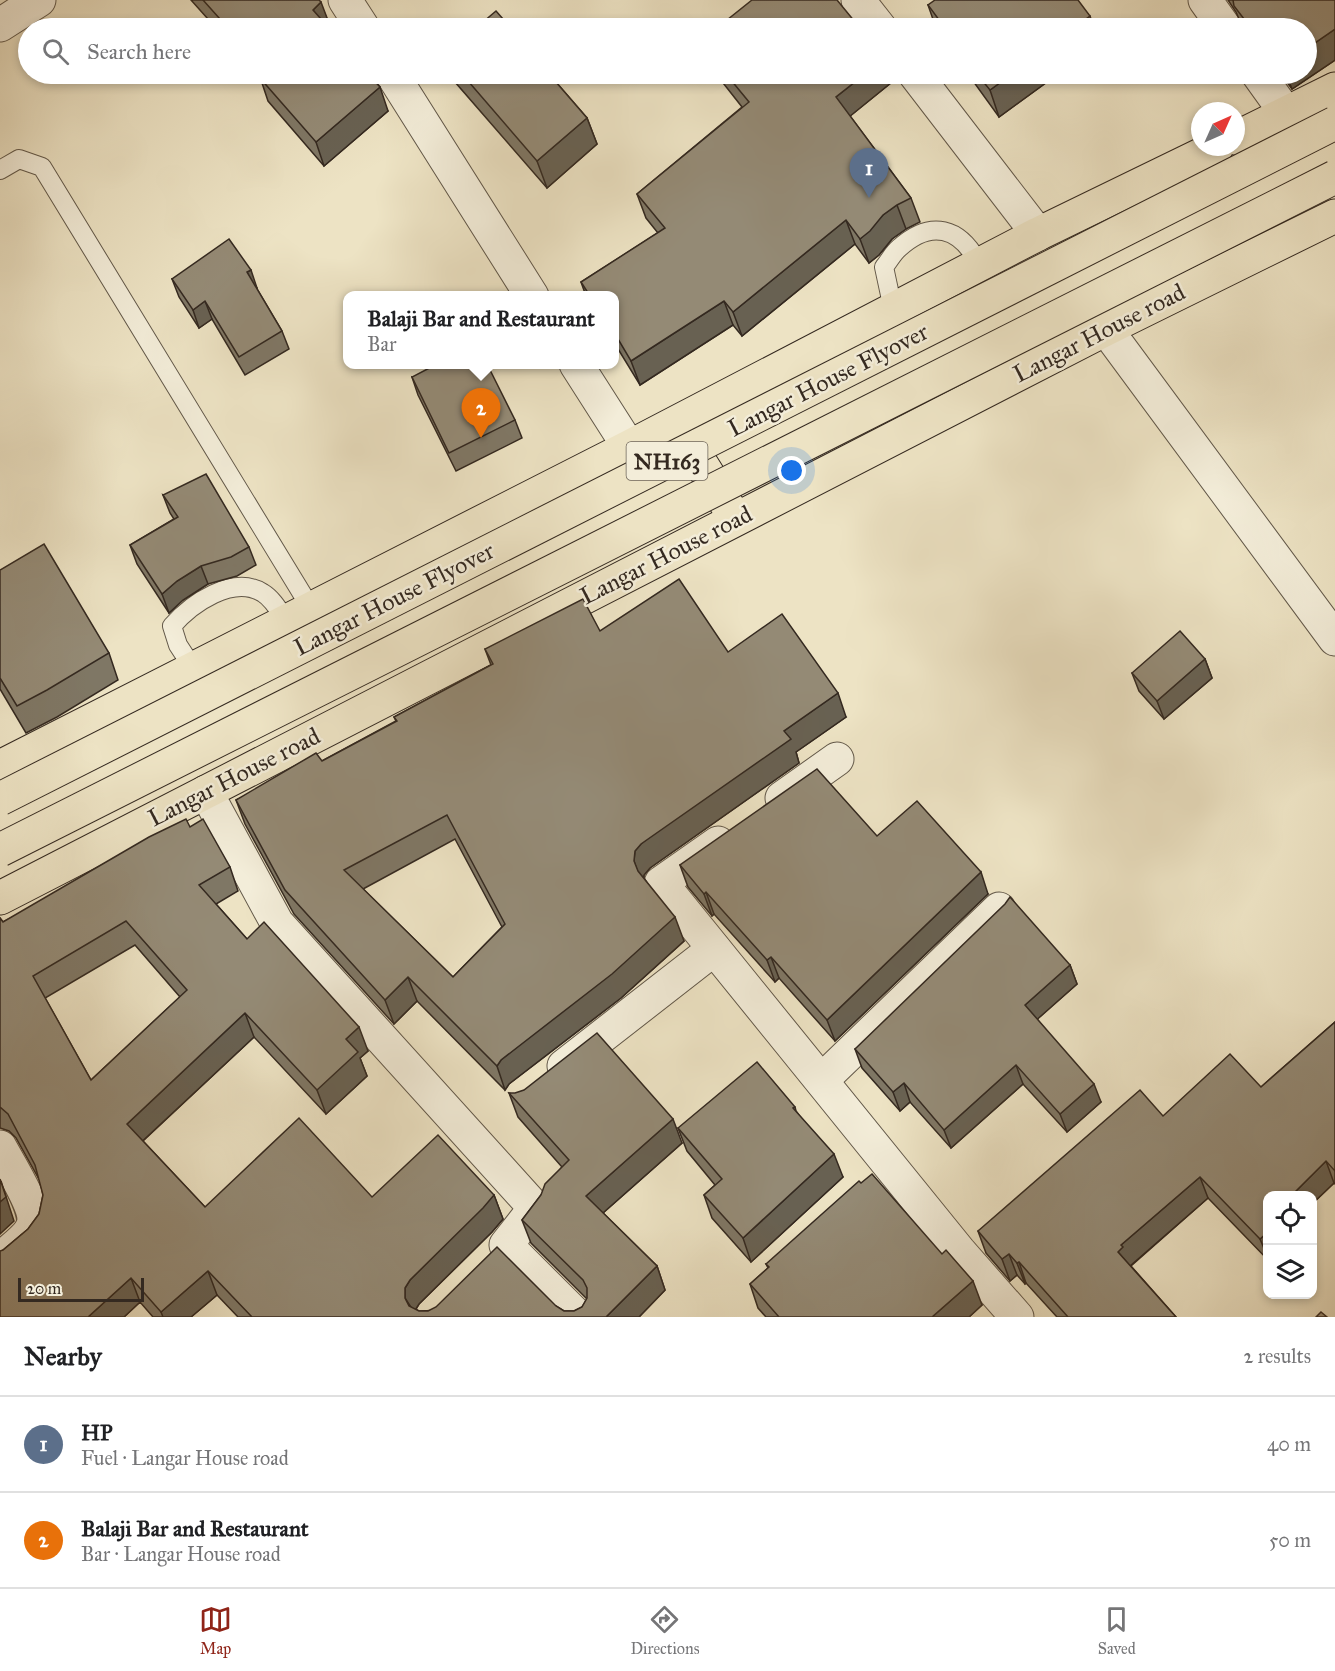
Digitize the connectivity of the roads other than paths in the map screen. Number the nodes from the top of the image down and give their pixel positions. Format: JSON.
{"nodes":[{"id":1,"x":39,"y":0,"type":"edge"},
{"id":2,"x":345,"y":0,"type":"edge"},
{"id":3,"x":858,"y":0,"type":"edge"},
{"id":4,"x":357,"y":18,"type":"edge"},
{"id":5,"x":872,"y":18,"type":"edge"},
{"id":6,"x":0,"y":25,"type":"edge"},
{"id":7,"x":398,"y":84,"type":"edge"},
{"id":8,"x":923,"y":84,"type":"edge"},
{"id":9,"x":1265,"y":84,"type":"edge"},
{"id":10,"x":1334,"y":92,"type":"edge"},
{"id":11,"x":1286,"y":113,"type":"junction"},
{"id":12,"x":1335,"y":123,"type":"edge"},
{"id":13,"x":1245,"y":134,"type":"edge"},
{"id":14,"x":1198,"y":156,"type":"edge"},
{"id":15,"x":0,"y":170,"type":"edge"},
{"id":16,"x":1335,"y":177,"type":"edge"},
{"id":17,"x":1335,"y":216,"type":"edge"},
{"id":18,"x":1038,"y":234,"type":"junction"},
{"id":19,"x":979,"y":264,"type":"junction"},
{"id":20,"x":529,"y":291,"type":"edge"},
{"id":21,"x":894,"y":309,"type":"junction"},
{"id":22,"x":1106,"y":329,"type":"junction"},
{"id":23,"x":579,"y":369,"type":"edge"},
{"id":24,"x":676,"y":423,"type":"junction"},
{"id":25,"x":629,"y":447,"type":"junction"},
{"id":26,"x":736,"y":519,"type":"junction"},
{"id":27,"x":299,"y":616,"type":"junction"},
{"id":28,"x":1335,"y":639,"type":"edge"},
{"id":29,"x":194,"y":668,"type":"junction"},
{"id":30,"x":837,"y":759,"type":"dead end"},
{"id":31,"x":0,"y":767,"type":"edge"},
{"id":32,"x":206,"y":792,"type":"junction"},
{"id":33,"x":0,"y":799,"type":"edge"},
{"id":34,"x":0,"y":850,"type":"edge"},
{"id":35,"x":0,"y":898,"type":"edge"},
{"id":36,"x":999,"y":909,"type":"edge"},
{"id":37,"x":714,"y":949,"type":"junction"},
{"id":38,"x":822,"y":1080,"type":"junction"},
{"id":39,"x":539,"y":1085,"type":"edge"},
{"id":40,"x":0,"y":1147,"type":"edge"},
{"id":41,"x":888,"y":1161,"type":"junction"},
{"id":42,"x":862,"y":1185,"type":"edge"},
{"id":43,"x":506,"y":1245,"type":"junction"},
{"id":44,"x":0,"y":1259,"type":"edge"},
{"id":45,"x":481,"y":1269,"type":"edge"},
{"id":46,"x":578,"y":1317,"type":"edge"},
{"id":47,"x":1017,"y":1317,"type":"edge"}],
"edges":[{"from":1,"to":6,"type":"street"},
{"from":2,"to":4,"type":"street"},
{"from":3,"to":5,"type":"street"},
{"from":7,"to":20,"type":"street"},
{"from":8,"to":18,"type":"street"},
{"from":9,"to":11,"type":"street"},
{"from":10,"to":11,"type":"main road"},
{"from":11,"to":13,"type":"main road"},
{"from":12,"to":33,"type":"main road","name":"Langar House Flyover","number":"NH163","bridge":true},
{"from":14,"to":18,"type":"main road"},
{"from":15,"to":27,"type":"lane"},
{"from":16,"to":34,"type":"main road","name":"Langar House Flyover","number":"NH163","bridge":true},
{"from":17,"to":22,"type":"main road","name":"Langar House road"},
{"from":18,"to":19,"type":"main road"},
{"from":19,"to":21,"type":"main road"},
{"from":19,"to":21,"type":"lane"},
{"from":21,"to":24,"type":"main road"},
{"from":22,"to":26,"type":"main road","name":"Langar House road"},
{"from":22,"to":28,"type":"street"},
{"from":23,"to":25,"type":"street"},
{"from":24,"to":25,"type":"main road"},
{"from":24,"to":26,"type":"main road"},
{"from":25,"to":27,"type":"main road"},
{"from":26,"to":32,"type":"main road","name":"Langar House road"},
{"from":27,"to":29,"type":"main road"},
{"from":27,"to":29,"type":"lane"},
{"from":29,"to":31,"type":"main road"},
{"from":30,"to":37,"type":"street"},
{"from":32,"to":35,"type":"main road","name":"Langar House road"},
{"from":32,"to":43,"type":"street"},
{"from":36,"to":38,"type":"street"},
{"from":37,"to":38,"type":"street"},
{"from":37,"to":39,"type":"street"},
{"from":38,"to":41,"type":"street"},
{"from":40,"to":44,"type":"street"},
{"from":41,"to":42,"type":"street"},
{"from":41,"to":47,"type":"street"},
{"from":43,"to":45,"type":"street"},
{"from":43,"to":46,"type":"street"}]}
